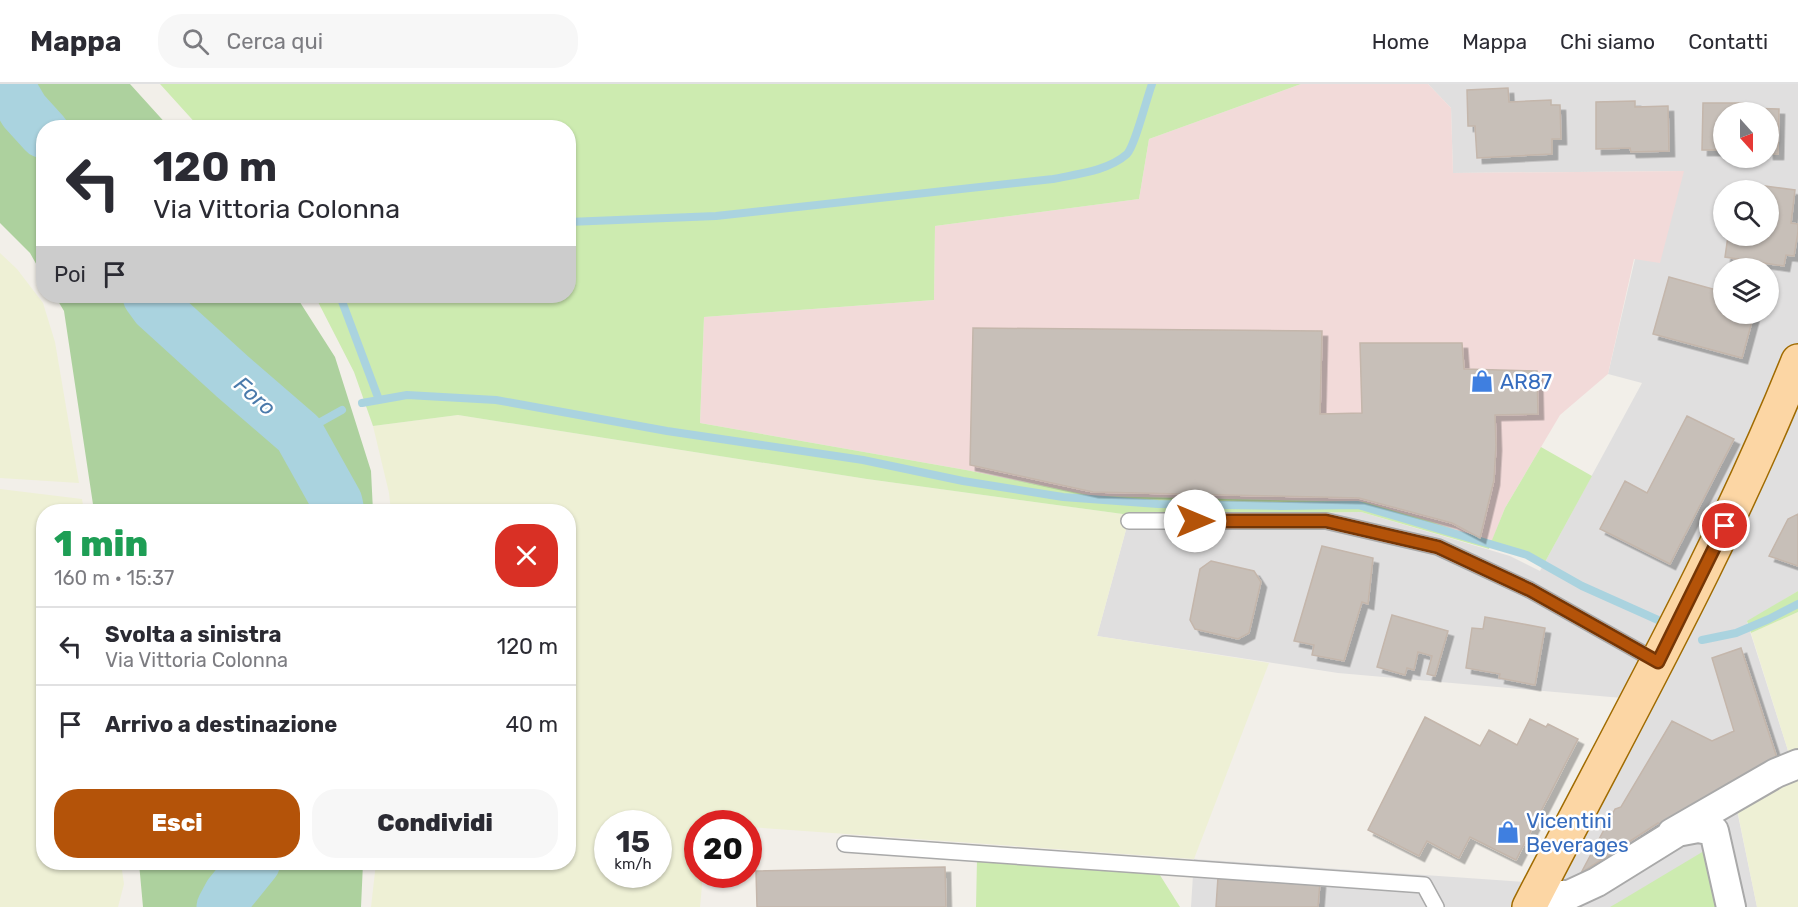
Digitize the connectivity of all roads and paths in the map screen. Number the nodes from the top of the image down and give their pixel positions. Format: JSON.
{"nodes":[{"id":1,"x":1798,"y":361,"type":"edge"},
{"id":2,"x":1129,"y":521,"type":"dead end"},
{"id":3,"x":1658,"y":662,"type":"junction"},
{"id":4,"x":1798,"y":764,"type":"edge"},
{"id":5,"x":1674,"y":833,"type":"junction"},
{"id":6,"x":845,"y":844,"type":"dead end"},
{"id":7,"x":1532,"y":901,"type":"edge"},
{"id":8,"x":1436,"y":907,"type":"edge"},
{"id":9,"x":1731,"y":907,"type":"edge"}],
"edges":[{"from":1,"to":3,"type":"main road"},
{"from":2,"to":3,"type":"lane"},
{"from":3,"to":7,"type":"main road"},
{"from":4,"to":5,"type":"street"},
{"from":5,"to":7,"type":"street"},
{"from":5,"to":9,"type":"street"},
{"from":6,"to":8,"type":"lane"}]}
